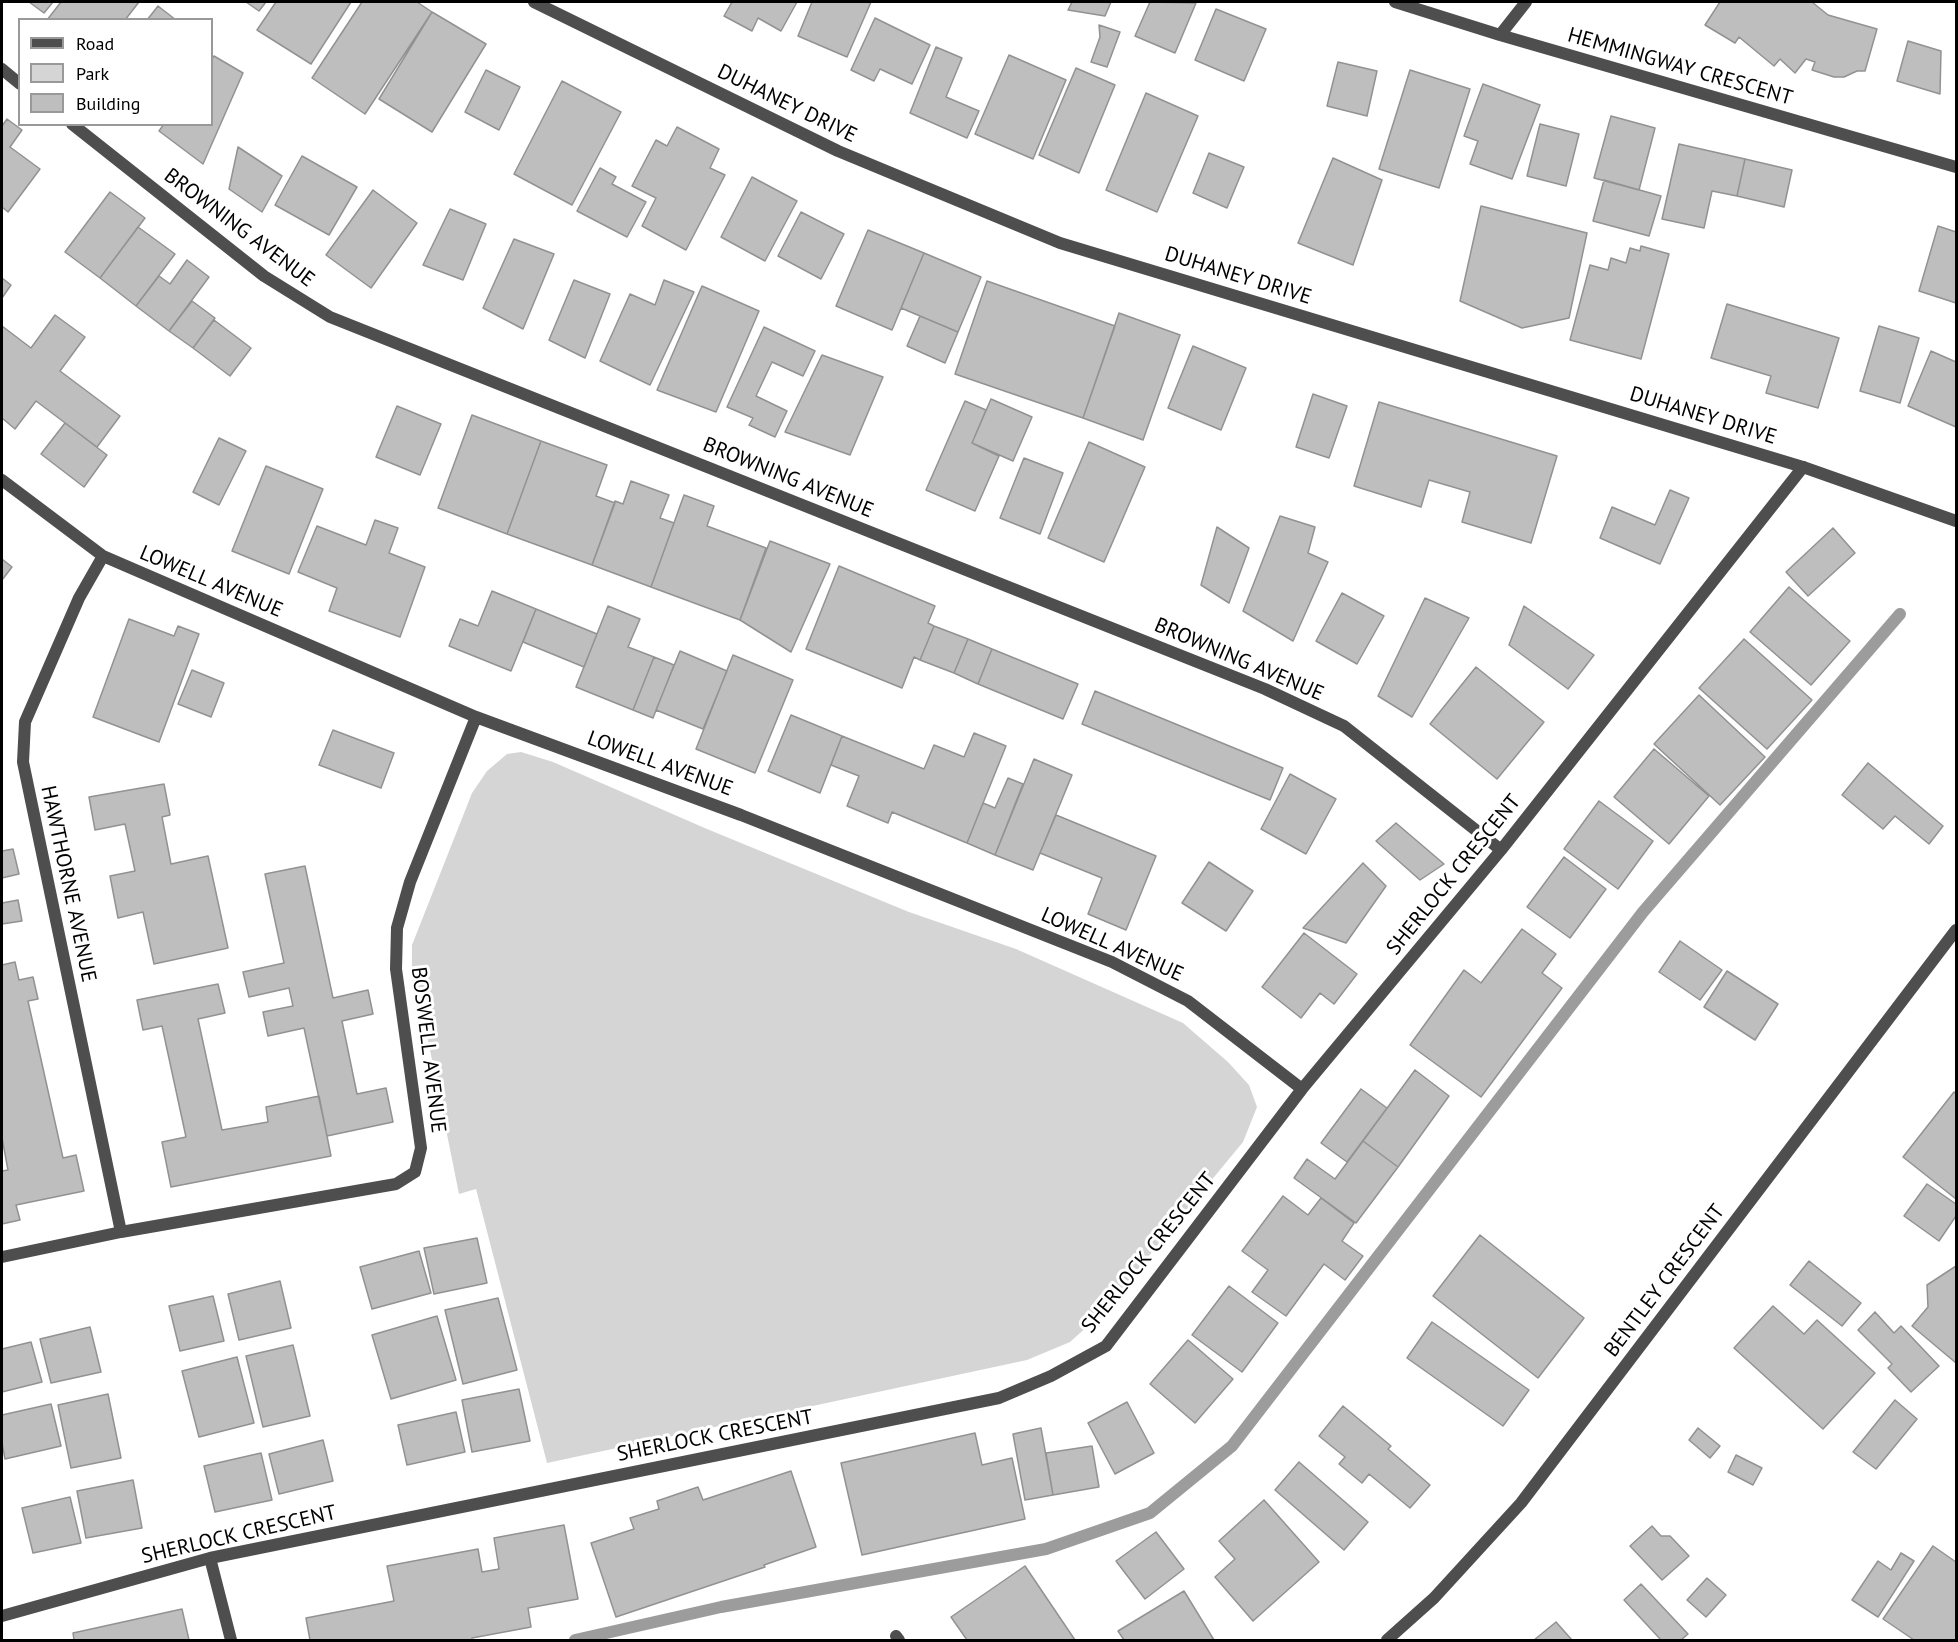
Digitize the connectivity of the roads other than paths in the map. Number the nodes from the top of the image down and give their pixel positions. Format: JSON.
{"nodes":[{"id":1,"x":534,"y":2,"type":"edge"},
{"id":2,"x":1395,"y":2,"type":"edge"},
{"id":3,"x":1526,"y":2,"type":"edge"},
{"id":4,"x":1500,"y":35,"type":"junction"},
{"id":5,"x":2,"y":69,"type":"edge"},
{"id":6,"x":18,"y":82,"type":"edge"},
{"id":7,"x":75,"y":126,"type":"edge"},
{"id":8,"x":1956,"y":167,"type":"edge"},
{"id":9,"x":1803,"y":467,"type":"junction"},
{"id":10,"x":2,"y":480,"type":"edge"},
{"id":11,"x":1956,"y":521,"type":"edge"},
{"id":12,"x":103,"y":556,"type":"junction"},
{"id":13,"x":476,"y":717,"type":"junction"},
{"id":14,"x":1501,"y":850,"type":"junction"},
{"id":15,"x":1956,"y":930,"type":"edge"},
{"id":16,"x":1302,"y":1089,"type":"junction"},
{"id":17,"x":121,"y":1232,"type":"junction"},
{"id":18,"x":2,"y":1257,"type":"edge"},
{"id":19,"x":210,"y":1558,"type":"junction"},
{"id":20,"x":2,"y":1616,"type":"edge"},
{"id":21,"x":231,"y":1641,"type":"edge"},
{"id":22,"x":1387,"y":1641,"type":"edge"}],
"edges":[{"from":1,"to":9,"type":"street","name":"DUHANEY DRIVE"},
{"from":2,"to":4,"type":"street","name":"HEMMINGWAY CRESCENT"},
{"from":3,"to":4,"type":"street"},
{"from":4,"to":8,"type":"street","name":"HEMMINGWAY CRESCENT"},
{"from":5,"to":6,"type":"street"},
{"from":7,"to":14,"type":"street","name":"BROWNING AVENUE"},
{"from":9,"to":11,"type":"street","name":"DUHANEY DRIVE"},
{"from":9,"to":14,"type":"street","name":"SHERLOCK CRESCENT"},
{"from":10,"to":12,"type":"street","name":"LOWELL AVENUE"},
{"from":12,"to":13,"type":"street","name":"LOWELL AVENUE"},
{"from":12,"to":17,"type":"street","name":"HAWTHORNE AVENUE"},
{"from":13,"to":16,"type":"street","name":"LOWELL AVENUE"},
{"from":13,"to":17,"type":"street","name":"BOSWELL AVENUE"},
{"from":14,"to":16,"type":"street","name":"SHERLOCK CRESCENT"},
{"from":15,"to":22,"type":"street","name":"BENTLEY CRESCENT"},
{"from":16,"to":19,"type":"street","name":"SHERLOCK CRESCENT"},
{"from":17,"to":18,"type":"street","name":"BOSWELL AVENUE"},
{"from":19,"to":20,"type":"street","name":"SHERLOCK CRESCENT"},
{"from":19,"to":21,"type":"street"}]}
